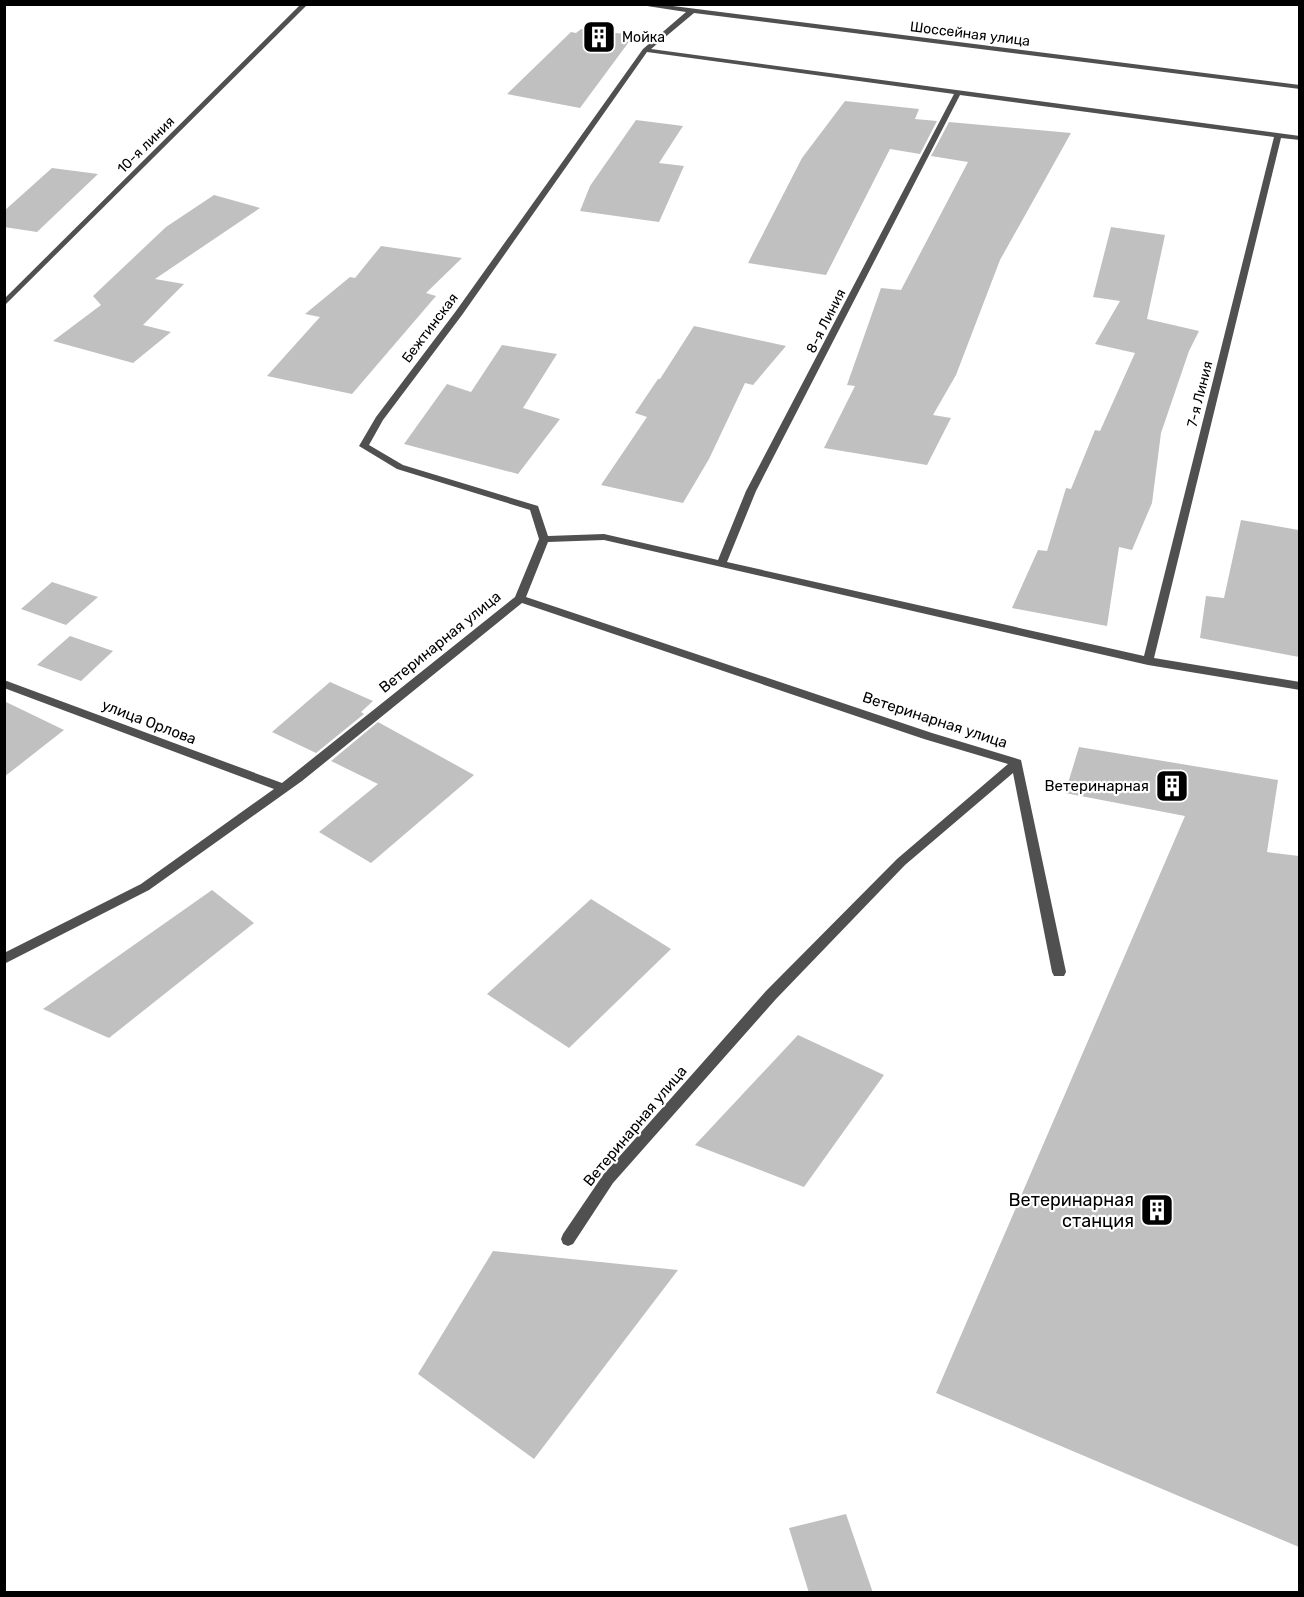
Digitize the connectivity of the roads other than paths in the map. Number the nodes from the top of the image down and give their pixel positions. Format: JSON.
{"nodes":[{"id":1,"x":305,"y":4,"type":"edge"},
{"id":2,"x":637,"y":4,"type":"edge"},
{"id":3,"x":692,"y":11,"type":"junction"},
{"id":4,"x":645,"y":50,"type":"junction"},
{"id":5,"x":1299,"y":87,"type":"edge"},
{"id":6,"x":957,"y":94,"type":"junction"},
{"id":7,"x":1278,"y":135,"type":"junction"},
{"id":8,"x":1299,"y":138,"type":"edge"},
{"id":9,"x":4,"y":304,"type":"edge"},
{"id":10,"x":544,"y":539,"type":"junction"},
{"id":11,"x":722,"y":562,"type":"junction"},
{"id":12,"x":520,"y":599,"type":"junction"},
{"id":13,"x":1148,"y":661,"type":"junction"},
{"id":14,"x":4,"y":684,"type":"edge"},
{"id":15,"x":1299,"y":686,"type":"edge"},
{"id":16,"x":1017,"y":763,"type":"junction"},
{"id":17,"x":283,"y":788,"type":"junction"},
{"id":18,"x":4,"y":958,"type":"edge"},
{"id":19,"x":1059,"y":972,"type":"dead end"},
{"id":20,"x":568,"y":1239,"type":"dead end"}],
"edges":[{"from":1,"to":9,"type":"street","name":"10-я линия"},
{"from":2,"to":3,"type":"street","name":"Шоссейная улица"},
{"from":3,"to":4,"type":"street","name":"Бежтинская"},
{"from":3,"to":5,"type":"street","name":"Шоссейная улица"},
{"from":4,"to":6,"type":"street"},
{"from":4,"to":10,"type":"street","name":"Бежтинская"},
{"from":6,"to":7,"type":"street"},
{"from":6,"to":11,"type":"street","name":"8-я Линия"},
{"from":7,"to":8,"type":"street"},
{"from":7,"to":13,"type":"street","name":"7-я Линия"},
{"from":10,"to":11,"type":"street"},
{"from":10,"to":12,"type":"street"},
{"from":11,"to":13,"type":"street"},
{"from":12,"to":16,"type":"street","name":"Ветеринарная улица"},
{"from":12,"to":17,"type":"street","name":"Ветеринарная улица"},
{"from":13,"to":15,"type":"street"},
{"from":14,"to":17,"type":"street","name":"улица Орлова"},
{"from":16,"to":19,"type":"street","name":"Ветеринарная улица"},
{"from":16,"to":20,"type":"street","name":"Ветеринарная улица"},
{"from":17,"to":18,"type":"street","name":"Ветеринарная улица"}]}
